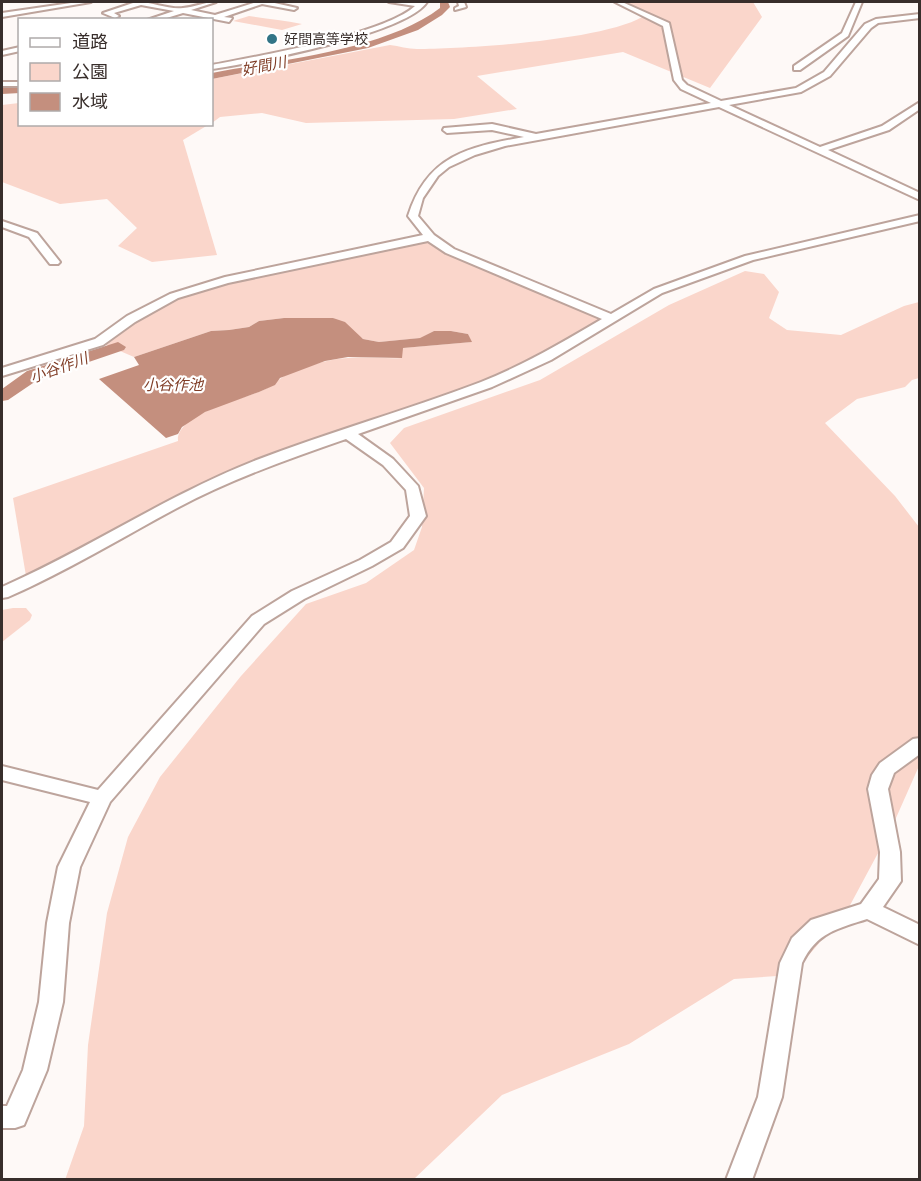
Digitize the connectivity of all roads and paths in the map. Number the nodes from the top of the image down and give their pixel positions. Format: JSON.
{"nodes":[{"id":1,"x":88,"y":2,"type":"edge"},
{"id":2,"x":140,"y":2,"type":"edge"},
{"id":3,"x":161,"y":2,"type":"edge"},
{"id":4,"x":213,"y":2,"type":"edge"},
{"id":5,"x":394,"y":2,"type":"edge"},
{"id":6,"x":618,"y":2,"type":"edge"},
{"id":7,"x":859,"y":2,"type":"edge"},
{"id":8,"x":152,"y":4,"type":"junction"},
{"id":9,"x":297,"y":4,"type":"edge"},
{"id":10,"x":421,"y":6,"type":"edge"},
{"id":11,"x":183,"y":10,"type":"junction"},
{"id":12,"x":202,"y":14,"type":"junction"},
{"id":13,"x":2,"y":16,"type":"edge"},
{"id":14,"x":115,"y":16,"type":"dead end"},
{"id":15,"x":920,"y":16,"type":"edge"},
{"id":16,"x":215,"y":17,"type":"junction"},
{"id":17,"x":157,"y":18,"type":"edge"},
{"id":18,"x":191,"y":18,"type":"edge"},
{"id":19,"x":392,"y":19,"type":"dead end"},
{"id":20,"x":230,"y":20,"type":"dead end"},
{"id":21,"x":10,"y":21,"type":"dead end"},
{"id":22,"x":845,"y":34,"type":"junction"},
{"id":23,"x":859,"y":36,"type":"junction"},
{"id":24,"x":18,"y":49,"type":"edge"},
{"id":25,"x":2,"y":53,"type":"edge"},
{"id":26,"x":213,"y":67,"type":"edge"},
{"id":27,"x":797,"y":68,"type":"dead end"},
{"id":28,"x":2,"y":84,"type":"edge"},
{"id":29,"x":18,"y":84,"type":"edge"},
{"id":30,"x":920,"y":104,"type":"edge"},
{"id":31,"x":721,"y":105,"type":"junction"},
{"id":32,"x":447,"y":130,"type":"dead end"},
{"id":33,"x":537,"y":137,"type":"junction"},
{"id":34,"x":818,"y":150,"type":"junction"},
{"id":35,"x":920,"y":197,"type":"edge"},
{"id":36,"x":920,"y":218,"type":"edge"},
{"id":37,"x":2,"y":224,"type":"edge"},
{"id":38,"x":430,"y":237,"type":"junction"},
{"id":39,"x":54,"y":262,"type":"dead end"},
{"id":40,"x":610,"y":318,"type":"junction"},
{"id":41,"x":2,"y":372,"type":"edge"},
{"id":42,"x":346,"y":432,"type":"junction"},
{"id":43,"x":2,"y":593,"type":"edge"},
{"id":44,"x":920,"y":744,"type":"edge"},
{"id":45,"x":2,"y":773,"type":"edge"},
{"id":46,"x":102,"y":798,"type":"junction"},
{"id":47,"x":868,"y":910,"type":"junction"},
{"id":48,"x":920,"y":936,"type":"edge"},
{"id":49,"x":2,"y":1117,"type":"edge"},
{"id":50,"x":739,"y":1179,"type":"edge"}],
"edges":[{"from":1,"to":13,"type":"street"},
{"from":2,"to":8,"type":"street"},
{"from":2,"to":14,"type":"street"},
{"from":3,"to":8,"type":"street"},
{"from":4,"to":11,"type":"street"},
{"from":5,"to":10,"type":"street"},
{"from":6,"to":31,"type":"street"},
{"from":7,"to":22,"type":"street"},
{"from":8,"to":11,"type":"street"},
{"from":9,"to":16,"type":"street"},
{"from":10,"to":19,"type":"street"},
{"from":10,"to":26,"type":"street"},
{"from":11,"to":12,"type":"street"},
{"from":11,"to":17,"type":"street"},
{"from":12,"to":16,"type":"street"},
{"from":12,"to":18,"type":"street"},
{"from":13,"to":21,"type":"street"},
{"from":15,"to":23,"type":"street"},
{"from":16,"to":20,"type":"street"},
{"from":22,"to":23,"type":"street"},
{"from":22,"to":27,"type":"street"},
{"from":23,"to":31,"type":"street"},
{"from":24,"to":25,"type":"street"},
{"from":28,"to":29,"type":"street"},
{"from":30,"to":34,"type":"street"},
{"from":31,"to":33,"type":"street"},
{"from":31,"to":34,"type":"street"},
{"from":32,"to":33,"type":"street"},
{"from":33,"to":38,"type":"street"},
{"from":34,"to":35,"type":"street"},
{"from":36,"to":40,"type":"street"},
{"from":37,"to":39,"type":"street"},
{"from":38,"to":40,"type":"street"},
{"from":38,"to":41,"type":"street"},
{"from":40,"to":42,"type":"street"},
{"from":42,"to":43,"type":"street"},
{"from":42,"to":46,"type":"street"},
{"from":44,"to":47,"type":"street"},
{"from":45,"to":46,"type":"street"},
{"from":46,"to":49,"type":"street"},
{"from":47,"to":48,"type":"street"},
{"from":47,"to":50,"type":"street"}]}
